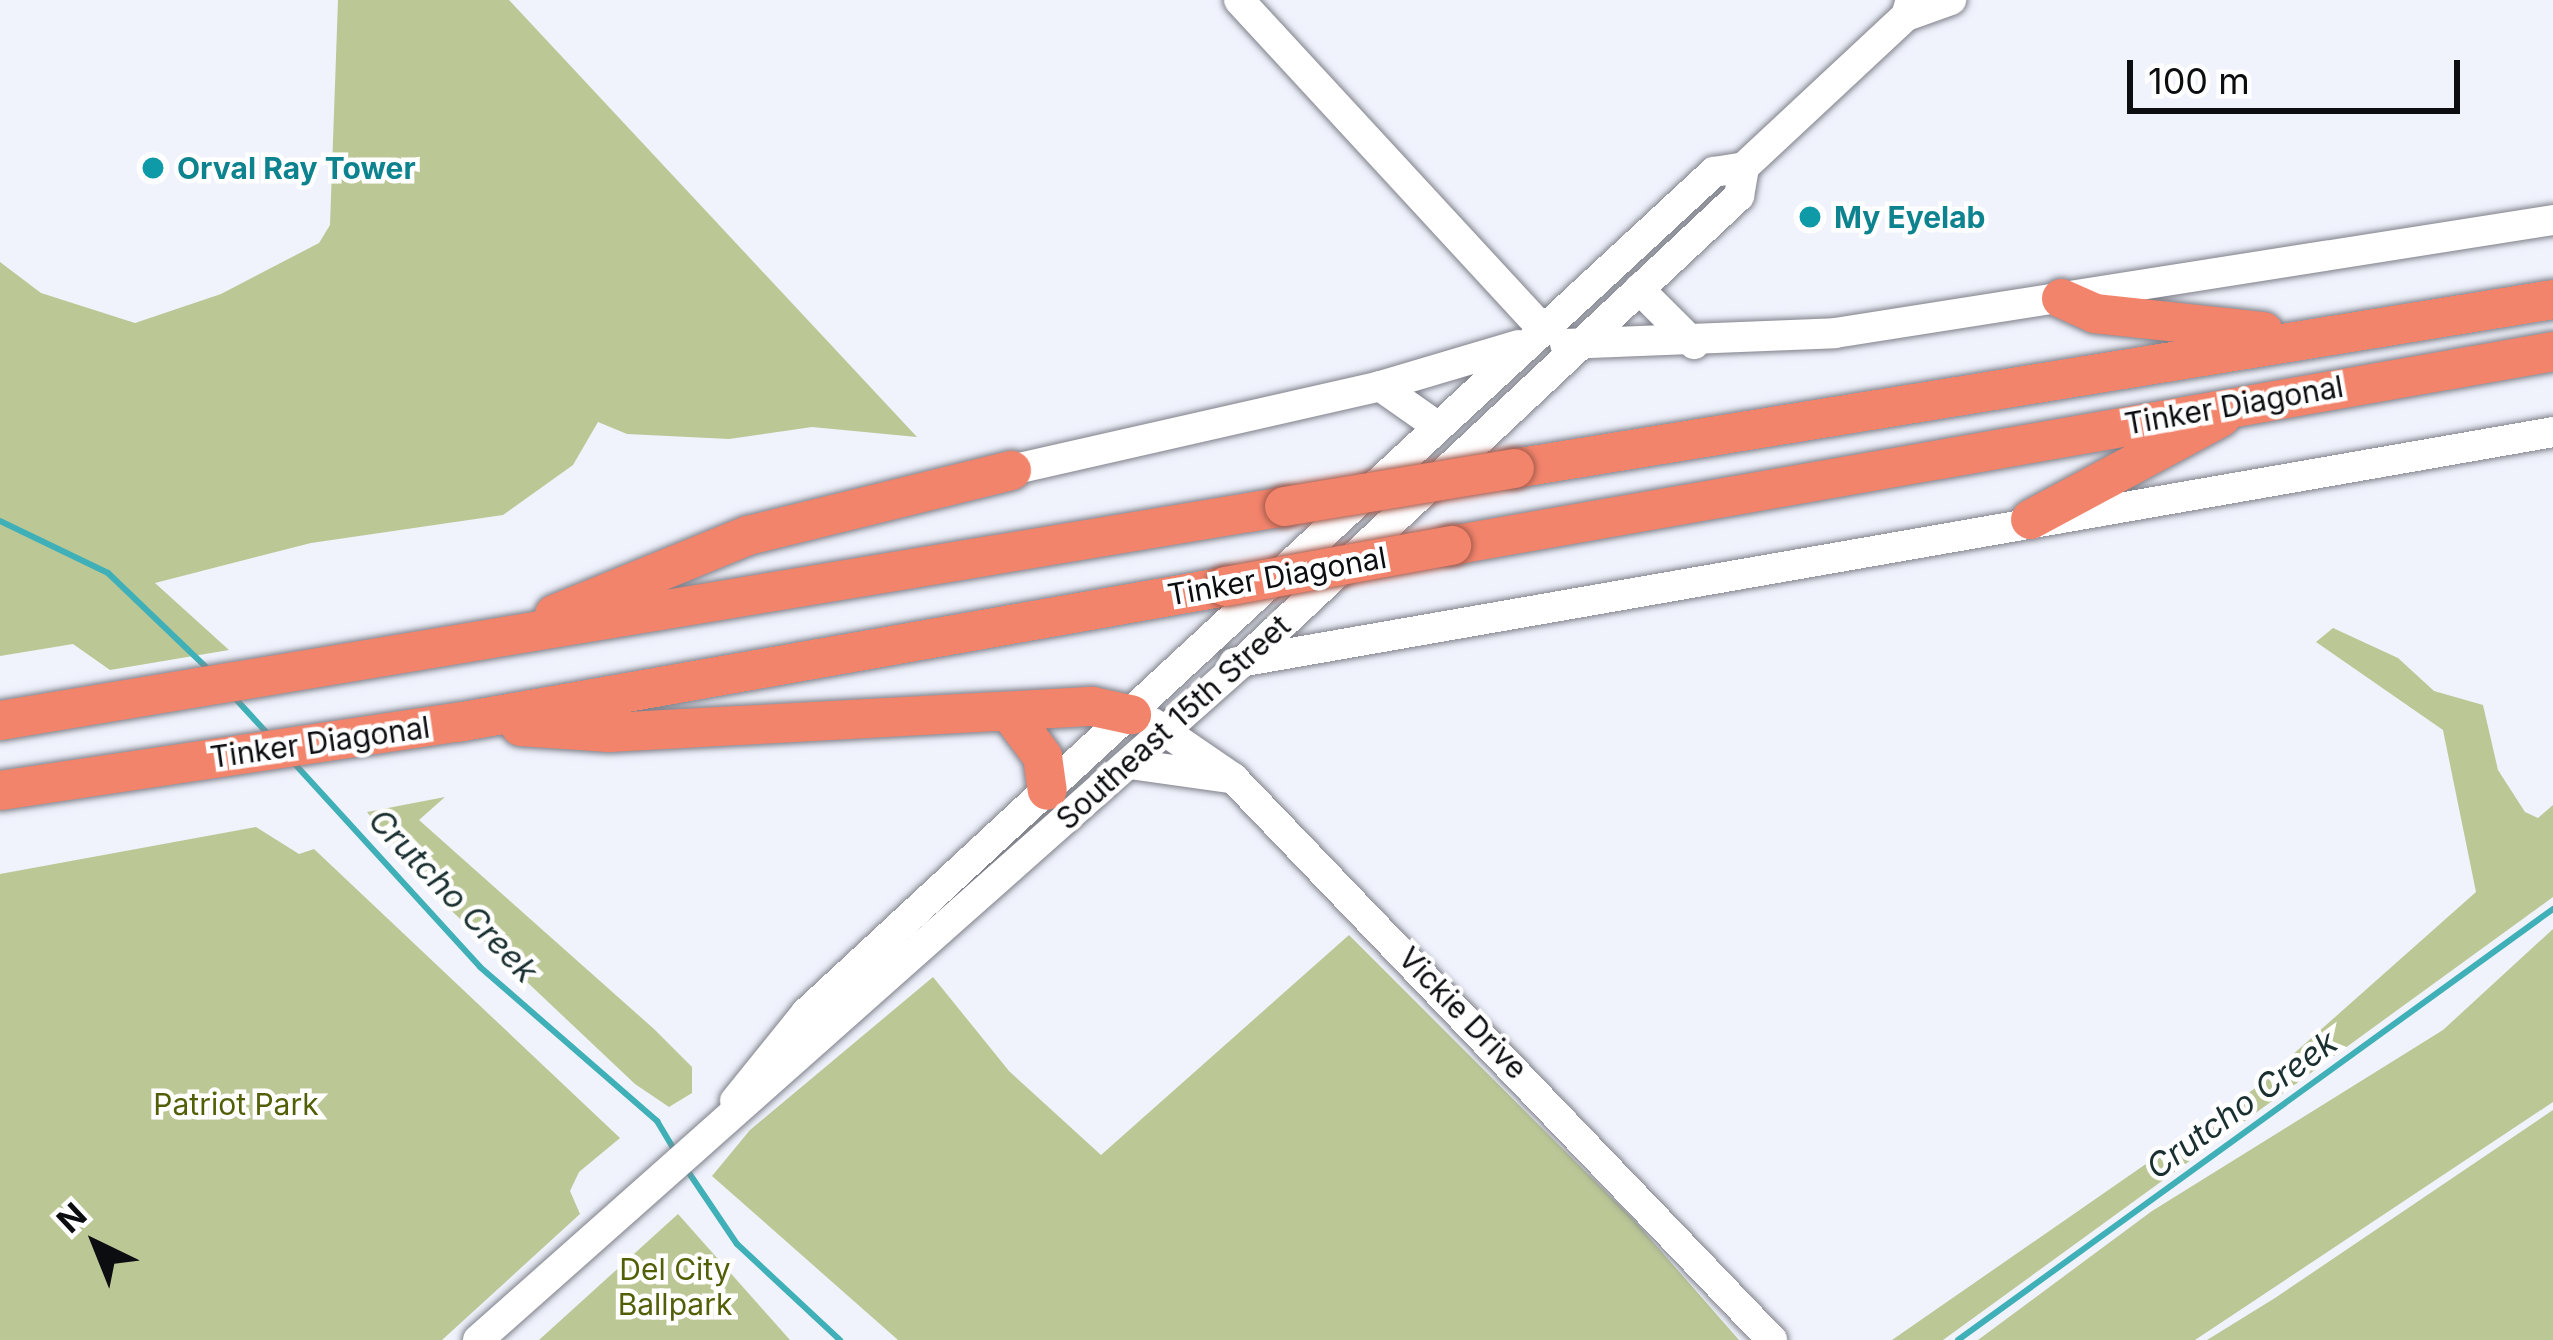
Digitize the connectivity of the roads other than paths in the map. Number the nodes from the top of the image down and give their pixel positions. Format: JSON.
{"nodes":[{"id":1,"x":1239,"y":0,"type":"edge"},
{"id":2,"x":1951,"y":0,"type":"edge"},
{"id":3,"x":1909,"y":8,"type":"edge"},
{"id":4,"x":1744,"y":166,"type":"junction"},
{"id":5,"x":2553,"y":220,"type":"edge"},
{"id":6,"x":1639,"y":289,"type":"junction"},
{"id":7,"x":2061,"y":298,"type":"junction"},
{"id":8,"x":2553,"y":299,"type":"edge"},
{"id":9,"x":1536,"y":336,"type":"junction"},
{"id":10,"x":2316,"y":337,"type":"junction"},
{"id":11,"x":1694,"y":344,"type":"junction"},
{"id":12,"x":1578,"y":345,"type":"junction"},
{"id":13,"x":2553,"y":351,"type":"edge"},
{"id":14,"x":1380,"y":386,"type":"junction"},
{"id":15,"x":2246,"y":403,"type":"junction"},
{"id":16,"x":1437,"y":425,"type":"junction"},
{"id":17,"x":2553,"y":432,"type":"edge"},
{"id":18,"x":1011,"y":470,"type":"joint"},
{"id":19,"x":2030,"y":519,"type":"junction"},
{"id":20,"x":507,"y":636,"type":"junction"},
{"id":21,"x":1241,"y":663,"type":"junction"},
{"id":22,"x":1186,"y":664,"type":"junction"},
{"id":23,"x":1010,"y":713,"type":"junction"},
{"id":24,"x":0,"y":720,"type":"edge"},
{"id":25,"x":457,"y":722,"type":"junction"},
{"id":26,"x":1149,"y":722,"type":"junction"},
{"id":27,"x":1130,"y":764,"type":"junction"},
{"id":28,"x":1234,"y":778,"type":"junction"},
{"id":29,"x":0,"y":790,"type":"edge"},
{"id":30,"x":1048,"y":790,"type":"junction"},
{"id":31,"x":925,"y":903,"type":"junction"},
{"id":32,"x":947,"y":927,"type":"junction"},
{"id":33,"x":806,"y":1013,"type":"junction"},
{"id":34,"x":829,"y":1038,"type":"junction"},
{"id":35,"x":732,"y":1106,"type":"junction"},
{"id":36,"x":478,"y":1340,"type":"edge"},
{"id":37,"x":1772,"y":1340,"type":"edge"}],
"edges":[{"from":1,"to":9,"type":"street"},
{"from":2,"to":3,"type":"street","name":"Southeast 15th Street"},
{"from":3,"to":4,"type":"street","name":"Southeast 15th Street"},
{"from":4,"to":6,"type":"street","name":"Southeast 15th Street"},
{"from":4,"to":9,"type":"street","name":"Southeast 15th Street"},
{"from":5,"to":7,"type":"street"},
{"from":6,"to":11,"type":"street"},
{"from":6,"to":12,"type":"street","name":"Southeast 15th Street"},
{"from":7,"to":10,"type":"highway"},
{"from":7,"to":11,"type":"street"},
{"from":8,"to":10,"type":"highway","name":"Tinker Diagonal"},
{"from":9,"to":12,"type":"street"},
{"from":9,"to":14,"type":"street"},
{"from":9,"to":16,"type":"street","name":"Southeast 15th Street"},
{"from":10,"to":20,"type":"highway","name":"Tinker Diagonal","bridge":true},
{"from":11,"to":12,"type":"street"},
{"from":12,"to":21,"type":"street","name":"Southeast 15th Street"},
{"from":13,"to":15,"type":"highway","name":"Tinker Diagonal"},
{"from":14,"to":16,"type":"street"},
{"from":14,"to":18,"type":"street"},
{"from":15,"to":19,"type":"highway"},
{"from":15,"to":25,"type":"highway","name":"Tinker Diagonal","bridge":true},
{"from":16,"to":22,"type":"street","name":"Southeast 15th Street"},
{"from":17,"to":19,"type":"street"},
{"from":18,"to":20,"type":"highway"},
{"from":19,"to":21,"type":"street"},
{"from":20,"to":24,"type":"highway","name":"Tinker Diagonal"},
{"from":21,"to":22,"type":"street"},
{"from":21,"to":26,"type":"street","name":"Southeast 15th Street"},
{"from":22,"to":26,"type":"street","name":"Southeast 15th Street"},
{"from":23,"to":25,"type":"highway"},
{"from":23,"to":26,"type":"highway"},
{"from":23,"to":30,"type":"highway"},
{"from":25,"to":29,"type":"highway","name":"Tinker Diagonal"},
{"from":26,"to":27,"type":"street","name":"Southeast 15th Street"},
{"from":26,"to":28,"type":"street","name":"Vickie Drive"},
{"from":26,"to":30,"type":"street","name":"Southeast 15th Street"},
{"from":27,"to":28,"type":"street"},
{"from":27,"to":32,"type":"street","name":"Southeast 15th Street"},
{"from":28,"to":37,"type":"street","name":"Vickie Drive"},
{"from":30,"to":31,"type":"street","name":"Southeast 15th Street"},
{"from":31,"to":32,"type":"street"},
{"from":31,"to":33,"type":"street","name":"Southeast 15th Street"},
{"from":32,"to":34,"type":"street","name":"Southeast 15th Street"},
{"from":33,"to":34,"type":"street"},
{"from":33,"to":35,"type":"street","name":"Southeast 15th Street"},
{"from":34,"to":35,"type":"street","name":"Southeast 15th Street"},
{"from":35,"to":36,"type":"street","name":"Southeast 15th Street"}]}
